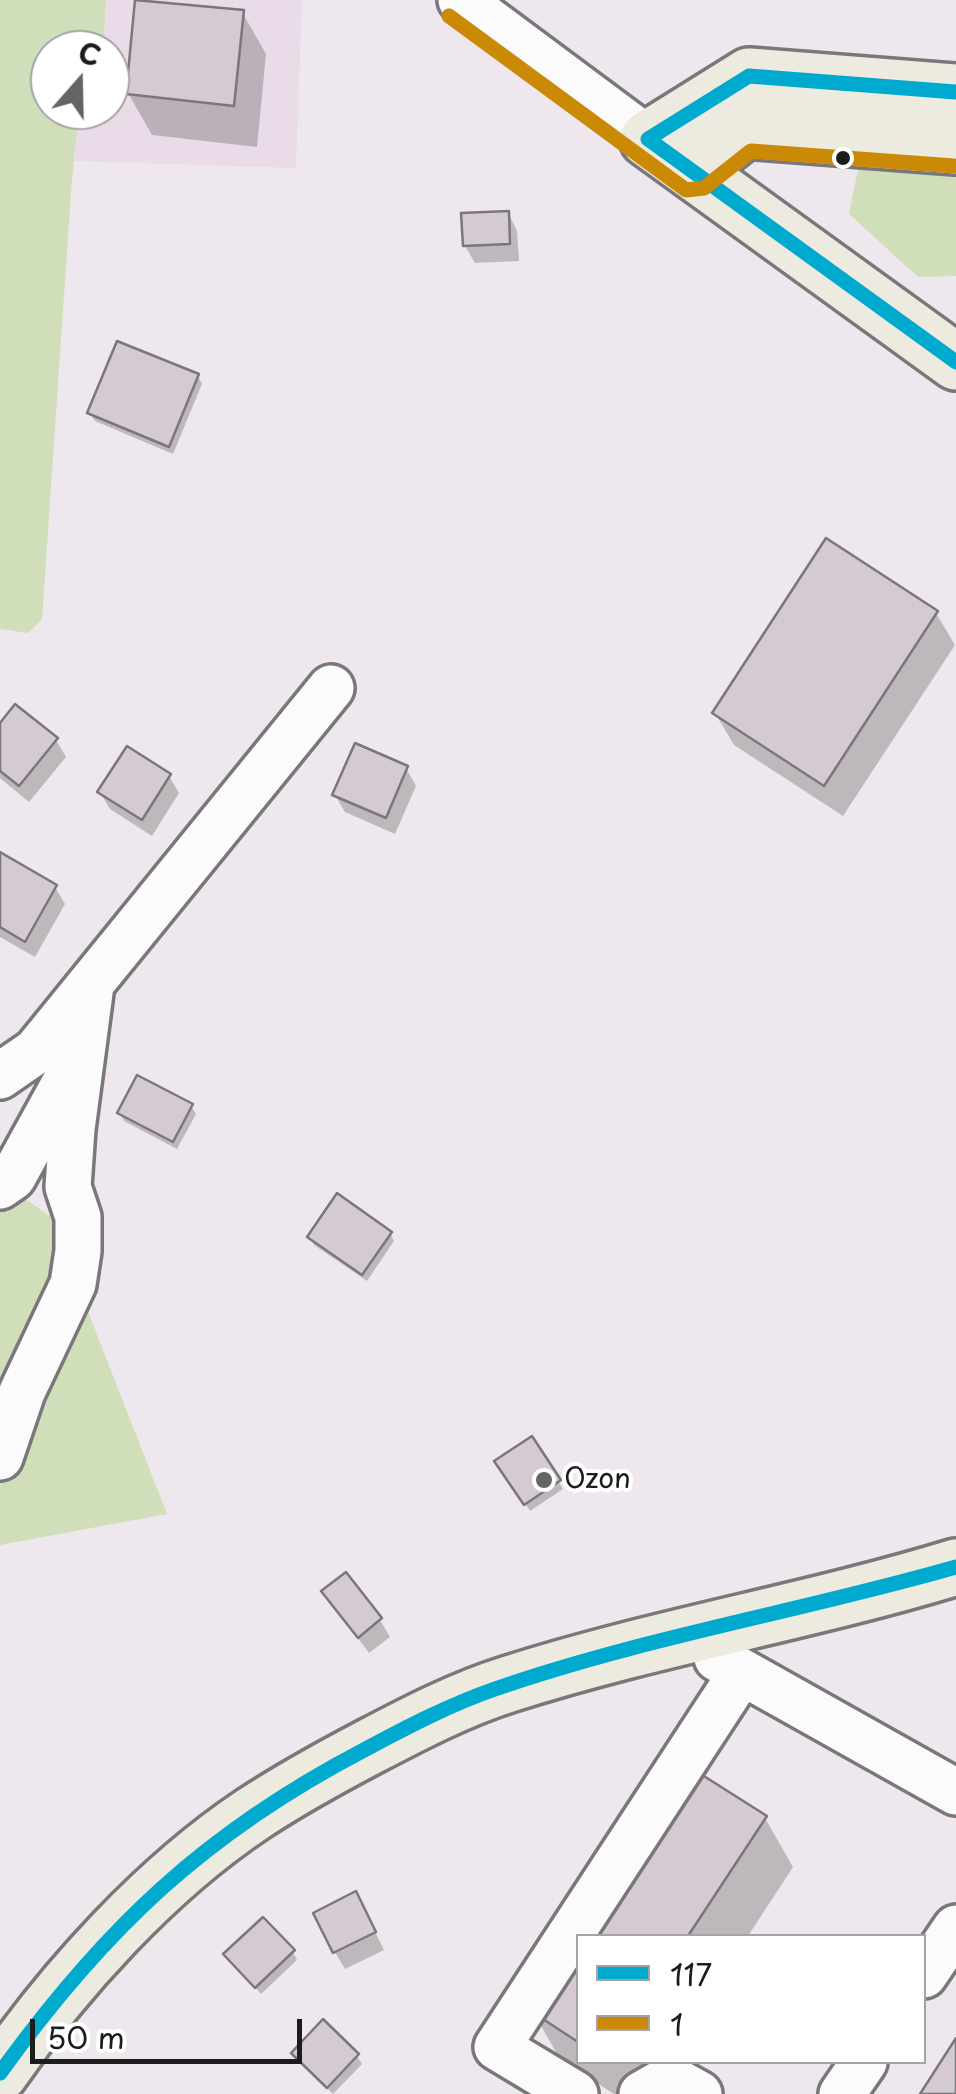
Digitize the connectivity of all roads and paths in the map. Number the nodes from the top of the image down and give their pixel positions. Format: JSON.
{"nodes":[{"id":1,"x":461,"y":0,"type":"edge"},
{"id":2,"x":519,"y":18,"type":"edge"},
{"id":3,"x":956,"y":92,"type":"edge"},
{"id":4,"x":648,"y":139,"type":"junction"},
{"id":5,"x":956,"y":146,"type":"edge"},
{"id":6,"x":693,"y":171,"type":"junction"},
{"id":7,"x":956,"y":362,"type":"edge"},
{"id":8,"x":331,"y":688,"type":"dead end"},
{"id":9,"x":91,"y":983,"type":"junction"},
{"id":10,"x":79,"y":1058,"type":"junction"},
{"id":11,"x":0,"y":1076,"type":"edge"},
{"id":12,"x":0,"y":1186,"type":"edge"},
{"id":13,"x":0,"y":1458,"type":"edge"},
{"id":14,"x":956,"y":1567,"type":"edge"},
{"id":15,"x":680,"y":1638,"type":"junction"},
{"id":16,"x":742,"y":1672,"type":"junction"},
{"id":17,"x":956,"y":1792,"type":"edge"},
{"id":18,"x":956,"y":1928,"type":"edge"},
{"id":19,"x":926,"y":1972,"type":"edge"},
{"id":20,"x":863,"y":2064,"type":"edge"},
{"id":21,"x":0,"y":2073,"type":"edge"},
{"id":22,"x":575,"y":2094,"type":"edge"},
{"id":23,"x":642,"y":2094,"type":"edge"},
{"id":24,"x":699,"y":2094,"type":"edge"},
{"id":25,"x":842,"y":2094,"type":"edge"}],
"edges":[{"from":1,"to":2,"type":"street"},
{"from":2,"to":4,"type":"street"},
{"from":3,"to":4,"type":"main road"},
{"from":4,"to":6,"type":"main road"},
{"from":5,"to":6,"type":"main road"},
{"from":6,"to":7,"type":"main road"},
{"from":8,"to":9,"type":"street"},
{"from":9,"to":10,"type":"street"},
{"from":9,"to":11,"type":"street"},
{"from":10,"to":12,"type":"street"},
{"from":10,"to":13,"type":"street"},
{"from":14,"to":15,"type":"main road"},
{"from":15,"to":16,"type":"street"},
{"from":15,"to":21,"type":"main road"},
{"from":16,"to":17,"type":"street"},
{"from":16,"to":22,"type":"street"},
{"from":18,"to":19,"type":"street"},
{"from":20,"to":25,"type":"street"},
{"from":23,"to":24,"type":"street"}]}
